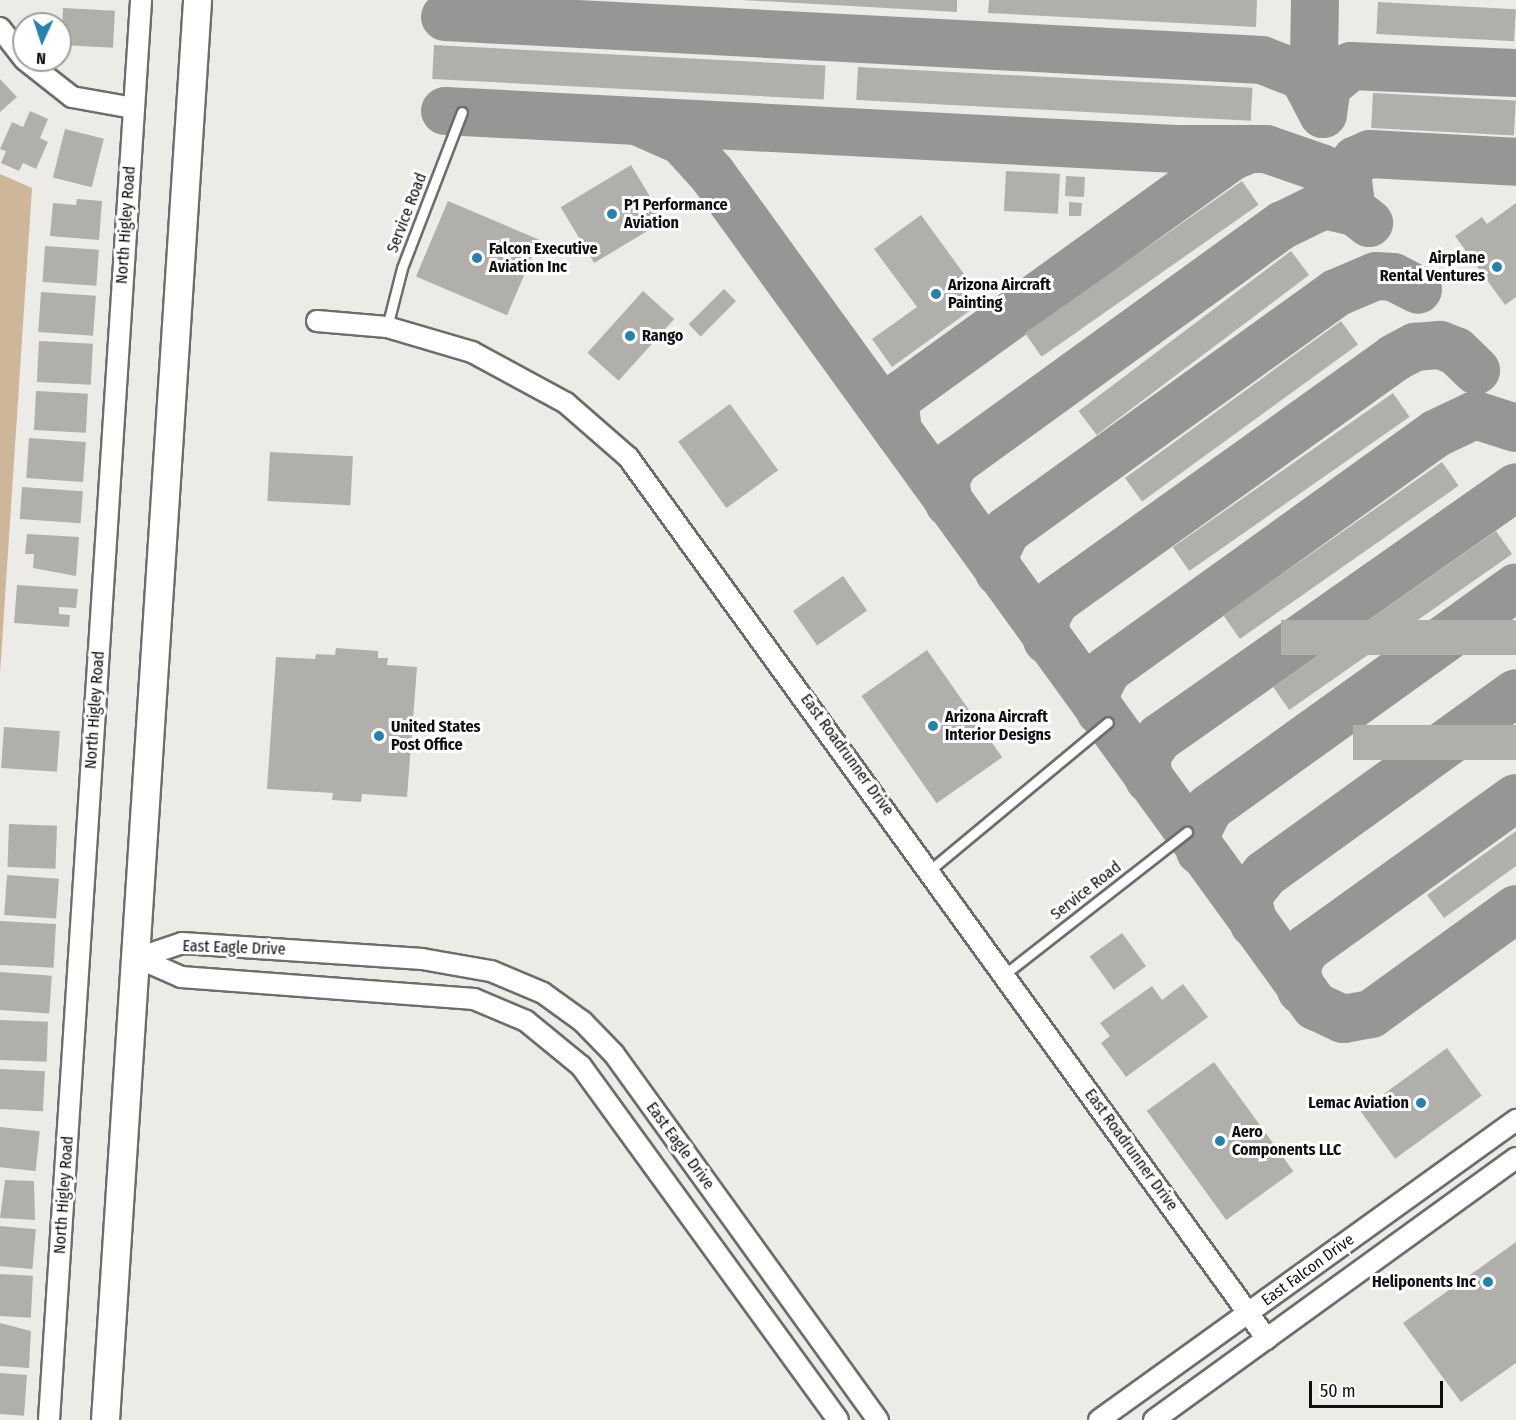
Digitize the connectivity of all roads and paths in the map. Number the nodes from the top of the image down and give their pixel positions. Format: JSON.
{"nodes":[{"id":1,"x":141,"y":0,"type":"edge"},
{"id":2,"x":197,"y":0,"type":"edge"},
{"id":3,"x":0,"y":28,"type":"edge"},
{"id":4,"x":12,"y":44,"type":"edge"},
{"id":5,"x":40,"y":72,"type":"edge"},
{"id":6,"x":134,"y":108,"type":"junction"},
{"id":7,"x":462,"y":112,"type":"dead end"},
{"id":8,"x":317,"y":321,"type":"dead end"},
{"id":9,"x":387,"y":327,"type":"junction"},
{"id":10,"x":1108,"y":722,"type":"dead end"},
{"id":11,"x":1187,"y":832,"type":"dead end"},
{"id":12,"x":930,"y":870,"type":"junction"},
{"id":13,"x":138,"y":958,"type":"junction"},
{"id":14,"x":1005,"y":974,"type":"junction"},
{"id":15,"x":1516,"y":1120,"type":"edge"},
{"id":16,"x":1516,"y":1158,"type":"edge"},
{"id":17,"x":776,"y":1278,"type":"junction"},
{"id":18,"x":749,"y":1298,"type":"junction"},
{"id":19,"x":1248,"y":1313,"type":"junction"},
{"id":20,"x":1267,"y":1339,"type":"junction"},
{"id":21,"x":50,"y":1420,"type":"edge"},
{"id":22,"x":105,"y":1420,"type":"edge"},
{"id":23,"x":838,"y":1420,"type":"edge"},
{"id":24,"x":878,"y":1420,"type":"edge"},
{"id":25,"x":1099,"y":1420,"type":"edge"},
{"id":26,"x":1154,"y":1420,"type":"edge"}],
"edges":[{"from":1,"to":6,"type":"street","name":"North Higley Road"},
{"from":2,"to":13,"type":"main road"},
{"from":3,"to":4,"type":"street"},
{"from":5,"to":6,"type":"street"},
{"from":6,"to":21,"type":"street","name":"North Higley Road"},
{"from":7,"to":9,"type":"lane","name":"Service Road"},
{"from":8,"to":9,"type":"street","name":"East Roadrunner Drive"},
{"from":9,"to":12,"type":"street","name":"East Roadrunner Drive"},
{"from":10,"to":12,"type":"lane"},
{"from":11,"to":14,"type":"lane","name":"Service Road"},
{"from":12,"to":14,"type":"street","name":"East Roadrunner Drive"},
{"from":13,"to":17,"type":"street","name":"East Eagle Drive"},
{"from":13,"to":18,"type":"street","name":"East Eagle Drive"},
{"from":13,"to":22,"type":"main road"},
{"from":14,"to":19,"type":"street","name":"East Roadrunner Drive"},
{"from":15,"to":19,"type":"street","name":"East Falcon Drive"},
{"from":16,"to":20,"type":"street","name":"East Falcon Drive"},
{"from":17,"to":18,"type":"street"},
{"from":17,"to":24,"type":"street","name":"East Eagle Drive"},
{"from":18,"to":23,"type":"street","name":"East Eagle Drive"},
{"from":19,"to":20,"type":"street","name":"East Roadrunner Drive"},
{"from":19,"to":25,"type":"street","name":"East Falcon Drive"},
{"from":20,"to":26,"type":"street","name":"East Falcon Drive"}]}
